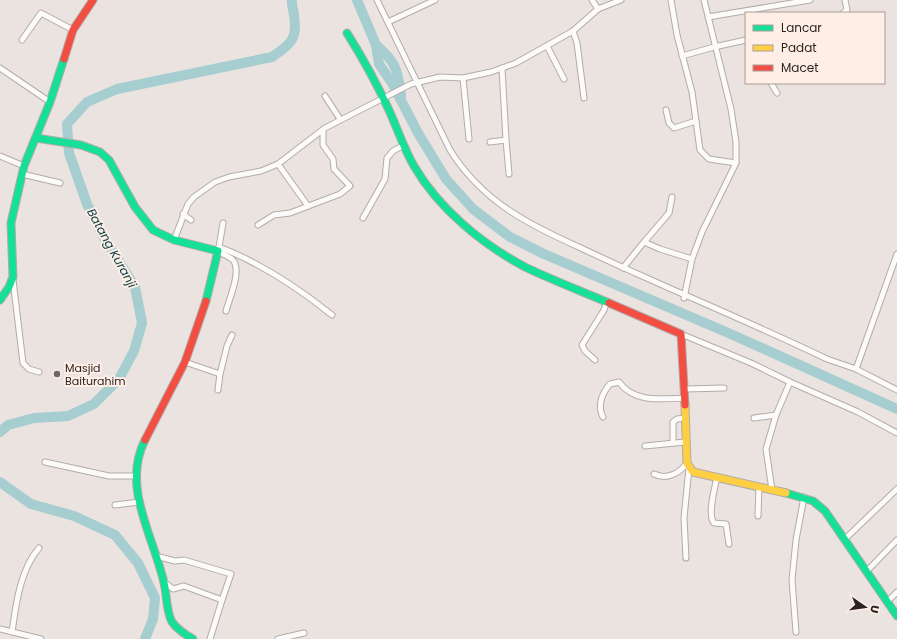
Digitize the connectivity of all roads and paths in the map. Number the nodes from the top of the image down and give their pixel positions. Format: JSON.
{"nodes":[{"id":1,"x":93,"y":0,"type":"edge"},
{"id":2,"x":377,"y":0,"type":"edge"},
{"id":3,"x":435,"y":0,"type":"edge"},
{"id":4,"x":592,"y":0,"type":"edge"},
{"id":5,"x":621,"y":0,"type":"edge"},
{"id":6,"x":672,"y":0,"type":"edge"},
{"id":7,"x":704,"y":0,"type":"edge"},
{"id":8,"x":810,"y":0,"type":"edge"},
{"id":9,"x":845,"y":0,"type":"edge"},
{"id":10,"x":598,"y":9,"type":"junction"},
{"id":11,"x":844,"y":12,"type":"edge"},
{"id":12,"x":708,"y":17,"type":"junction"},
{"id":13,"x":388,"y":22,"type":"junction"},
{"id":14,"x":73,"y":30,"type":"junction"},
{"id":15,"x":573,"y":31,"type":"junction"},
{"id":16,"x":347,"y":33,"type":"dead end"},
{"id":17,"x":22,"y":40,"type":"dead end"},
{"id":18,"x":745,"y":40,"type":"edge"},
{"id":19,"x":547,"y":46,"type":"junction"},
{"id":20,"x":714,"y":47,"type":"junction"},
{"id":21,"x":682,"y":56,"type":"junction"},
{"id":22,"x":0,"y":68,"type":"edge"},
{"id":23,"x":502,"y":68,"type":"junction"},
{"id":24,"x":463,"y":78,"type":"junction"},
{"id":25,"x":564,"y":79,"type":"dead end"},
{"id":26,"x":418,"y":81,"type":"junction"},
{"id":27,"x":772,"y":84,"type":"edge"},
{"id":28,"x":777,"y":93,"type":"dead end"},
{"id":29,"x":325,"y":96,"type":"dead end"},
{"id":30,"x":386,"y":97,"type":"junction"},
{"id":31,"x":584,"y":98,"type":"dead end"},
{"id":32,"x":50,"y":102,"type":"junction"},
{"id":33,"x":666,"y":110,"type":"dead end"},
{"id":34,"x":340,"y":119,"type":"junction"},
{"id":35,"x":696,"y":121,"type":"junction"},
{"id":36,"x":323,"y":130,"type":"junction"},
{"id":37,"x":36,"y":138,"type":"junction"},
{"id":38,"x":469,"y":139,"type":"dead end"},
{"id":39,"x":506,"y":140,"type":"junction"},
{"id":40,"x":490,"y":142,"type":"dead end"},
{"id":41,"x":404,"y":145,"type":"junction"},
{"id":42,"x":0,"y":156,"type":"edge"},
{"id":43,"x":736,"y":163,"type":"junction"},
{"id":44,"x":278,"y":164,"type":"junction"},
{"id":45,"x":24,"y":166,"type":"junction"},
{"id":46,"x":22,"y":174,"type":"junction"},
{"id":47,"x":509,"y":174,"type":"dead end"},
{"id":48,"x":60,"y":183,"type":"dead end"},
{"id":49,"x":672,"y":197,"type":"dead end"},
{"id":50,"x":308,"y":206,"type":"junction"},
{"id":51,"x":183,"y":214,"type":"junction"},
{"id":52,"x":363,"y":218,"type":"dead end"},
{"id":53,"x":191,"y":220,"type":"dead end"},
{"id":54,"x":223,"y":223,"type":"dead end"},
{"id":55,"x":258,"y":225,"type":"dead end"},
{"id":56,"x":174,"y":240,"type":"junction"},
{"id":57,"x":645,"y":242,"type":"junction"},
{"id":58,"x":218,"y":249,"type":"junction"},
{"id":59,"x":897,"y":254,"type":"edge"},
{"id":60,"x":692,"y":259,"type":"junction"},
{"id":61,"x":623,"y":268,"type":"junction"},
{"id":62,"x":12,"y":277,"type":"junction"},
{"id":63,"x":684,"y":296,"type":"junction"},
{"id":64,"x":0,"y":300,"type":"edge"},
{"id":65,"x":607,"y":301,"type":"junction"},
{"id":66,"x":226,"y":311,"type":"dead end"},
{"id":67,"x":332,"y":315,"type":"dead end"},
{"id":68,"x":681,"y":332,"type":"junction"},
{"id":69,"x":232,"y":335,"type":"dead end"},
{"id":70,"x":595,"y":360,"type":"dead end"},
{"id":71,"x":185,"y":362,"type":"junction"},
{"id":72,"x":856,"y":369,"type":"junction"},
{"id":73,"x":39,"y":372,"type":"dead end"},
{"id":74,"x":220,"y":374,"type":"junction"},
{"id":75,"x":790,"y":382,"type":"junction"},
{"id":76,"x":724,"y":388,"type":"dead end"},
{"id":77,"x":218,"y":390,"type":"dead end"},
{"id":78,"x":685,"y":390,"type":"junction"},
{"id":79,"x":897,"y":390,"type":"edge"},
{"id":80,"x":685,"y":398,"type":"junction"},
{"id":81,"x":776,"y":415,"type":"junction"},
{"id":82,"x":603,"y":417,"type":"dead end"},
{"id":83,"x":685,"y":418,"type":"junction"},
{"id":84,"x":754,"y":418,"type":"dead end"},
{"id":85,"x":897,"y":433,"type":"edge"},
{"id":86,"x":684,"y":442,"type":"junction"},
{"id":87,"x":673,"y":443,"type":"junction"},
{"id":88,"x":645,"y":446,"type":"dead end"},
{"id":89,"x":44,"y":462,"type":"dead end"},
{"id":90,"x":688,"y":465,"type":"junction"},
{"id":91,"x":654,"y":474,"type":"dead end"},
{"id":92,"x":136,"y":476,"type":"junction"},
{"id":93,"x":718,"y":477,"type":"junction"},
{"id":94,"x":759,"y":487,"type":"junction"},
{"id":95,"x":897,"y":489,"type":"edge"},
{"id":96,"x":772,"y":490,"type":"junction"},
{"id":97,"x":804,"y":497,"type":"junction"},
{"id":98,"x":138,"y":502,"type":"junction"},
{"id":99,"x":115,"y":505,"type":"dead end"},
{"id":100,"x":758,"y":516,"type":"dead end"},
{"id":101,"x":845,"y":539,"type":"junction"},
{"id":102,"x":897,"y":540,"type":"edge"},
{"id":103,"x":729,"y":544,"type":"dead end"},
{"id":104,"x":39,"y":548,"type":"dead end"},
{"id":105,"x":156,"y":556,"type":"junction"},
{"id":106,"x":686,"y":558,"type":"dead end"},
{"id":107,"x":866,"y":572,"type":"junction"},
{"id":108,"x":164,"y":582,"type":"junction"},
{"id":109,"x":897,"y":592,"type":"edge"},
{"id":110,"x":222,"y":600,"type":"junction"},
{"id":111,"x":887,"y":602,"type":"junction"},
{"id":112,"x":897,"y":616,"type":"edge"},
{"id":113,"x":0,"y":629,"type":"edge"},
{"id":114,"x":12,"y":632,"type":"junction"},
{"id":115,"x":796,"y":632,"type":"dead end"},
{"id":116,"x":304,"y":633,"type":"dead end"},
{"id":117,"x":41,"y":639,"type":"edge"},
{"id":118,"x":193,"y":639,"type":"edge"},
{"id":119,"x":210,"y":639,"type":"edge"},
{"id":120,"x":278,"y":639,"type":"edge"}],
"edges":[{"from":1,"to":14,"type":"street"},
{"from":2,"to":13,"type":"street"},
{"from":3,"to":13,"type":"street"},
{"from":4,"to":10,"type":"street"},
{"from":5,"to":10,"type":"street"},
{"from":6,"to":21,"type":"street"},
{"from":7,"to":12,"type":"street"},
{"from":8,"to":12,"type":"street"},
{"from":9,"to":11,"type":"street"},
{"from":10,"to":15,"type":"street"},
{"from":12,"to":20,"type":"street"},
{"from":13,"to":26,"type":"street"},
{"from":14,"to":17,"type":"street"},
{"from":14,"to":32,"type":"street"},
{"from":15,"to":19,"type":"street"},
{"from":15,"to":31,"type":"street"},
{"from":16,"to":30,"type":"street"},
{"from":18,"to":20,"type":"street"},
{"from":19,"to":23,"type":"street"},
{"from":19,"to":25,"type":"street"},
{"from":20,"to":21,"type":"street"},
{"from":20,"to":43,"type":"street"},
{"from":21,"to":35,"type":"street"},
{"from":22,"to":32,"type":"street"},
{"from":23,"to":24,"type":"street"},
{"from":23,"to":39,"type":"street"},
{"from":24,"to":26,"type":"street"},
{"from":24,"to":38,"type":"street"},
{"from":26,"to":30,"type":"street"},
{"from":26,"to":61,"type":"street"},
{"from":27,"to":28,"type":"street"},
{"from":29,"to":34,"type":"street"},
{"from":30,"to":34,"type":"street"},
{"from":30,"to":41,"type":"street"},
{"from":32,"to":37,"type":"street"},
{"from":33,"to":35,"type":"street"},
{"from":34,"to":36,"type":"street"},
{"from":35,"to":43,"type":"street"},
{"from":36,"to":44,"type":"street"},
{"from":36,"to":50,"type":"street"},
{"from":37,"to":45,"type":"street"},
{"from":37,"to":56,"type":"street"},
{"from":39,"to":40,"type":"street"},
{"from":39,"to":47,"type":"street"},
{"from":41,"to":52,"type":"street"},
{"from":41,"to":65,"type":"street"},
{"from":42,"to":45,"type":"street"},
{"from":43,"to":60,"type":"street"},
{"from":44,"to":50,"type":"street"},
{"from":44,"to":51,"type":"street"},
{"from":45,"to":46,"type":"street"},
{"from":46,"to":48,"type":"street"},
{"from":46,"to":62,"type":"street"},
{"from":49,"to":57,"type":"street"},
{"from":50,"to":55,"type":"street"},
{"from":51,"to":53,"type":"street"},
{"from":51,"to":56,"type":"street"},
{"from":54,"to":58,"type":"street"},
{"from":56,"to":58,"type":"street"},
{"from":57,"to":60,"type":"street"},
{"from":57,"to":61,"type":"street"},
{"from":58,"to":66,"type":"street"},
{"from":58,"to":67,"type":"street"},
{"from":58,"to":71,"type":"street"},
{"from":59,"to":72,"type":"street"},
{"from":60,"to":63,"type":"street"},
{"from":61,"to":63,"type":"street"},
{"from":62,"to":64,"type":"street"},
{"from":62,"to":73,"type":"street"},
{"from":63,"to":72,"type":"street"},
{"from":65,"to":68,"type":"street"},
{"from":65,"to":70,"type":"street"},
{"from":68,"to":75,"type":"street"},
{"from":68,"to":78,"type":"street"},
{"from":69,"to":74,"type":"street"},
{"from":71,"to":74,"type":"street"},
{"from":71,"to":92,"type":"street"},
{"from":72,"to":79,"type":"street"},
{"from":74,"to":77,"type":"street"},
{"from":75,"to":81,"type":"street"},
{"from":75,"to":85,"type":"street"},
{"from":76,"to":78,"type":"street"},
{"from":78,"to":80,"type":"street"},
{"from":80,"to":82,"type":"street"},
{"from":80,"to":83,"type":"street"},
{"from":81,"to":84,"type":"street"},
{"from":81,"to":96,"type":"street"},
{"from":83,"to":86,"type":"street"},
{"from":83,"to":87,"type":"street"},
{"from":86,"to":87,"type":"street"},
{"from":86,"to":90,"type":"street"},
{"from":87,"to":88,"type":"street"},
{"from":89,"to":92,"type":"street"},
{"from":90,"to":91,"type":"street"},
{"from":90,"to":93,"type":"street"},
{"from":90,"to":106,"type":"street"},
{"from":92,"to":98,"type":"street"},
{"from":93,"to":94,"type":"street"},
{"from":93,"to":103,"type":"street"},
{"from":94,"to":96,"type":"street"},
{"from":94,"to":100,"type":"street"},
{"from":95,"to":101,"type":"street"},
{"from":96,"to":97,"type":"street"},
{"from":97,"to":101,"type":"street"},
{"from":97,"to":115,"type":"street"},
{"from":98,"to":99,"type":"street"},
{"from":98,"to":105,"type":"street"},
{"from":101,"to":107,"type":"street"},
{"from":102,"to":107,"type":"street"},
{"from":104,"to":114,"type":"street"},
{"from":105,"to":108,"type":"street"},
{"from":105,"to":110,"type":"street"},
{"from":107,"to":111,"type":"street"},
{"from":108,"to":110,"type":"street"},
{"from":108,"to":118,"type":"street"},
{"from":109,"to":111,"type":"street"},
{"from":110,"to":119,"type":"street"},
{"from":111,"to":112,"type":"street"},
{"from":113,"to":114,"type":"street"},
{"from":114,"to":117,"type":"street"},
{"from":116,"to":120,"type":"street"}]}
